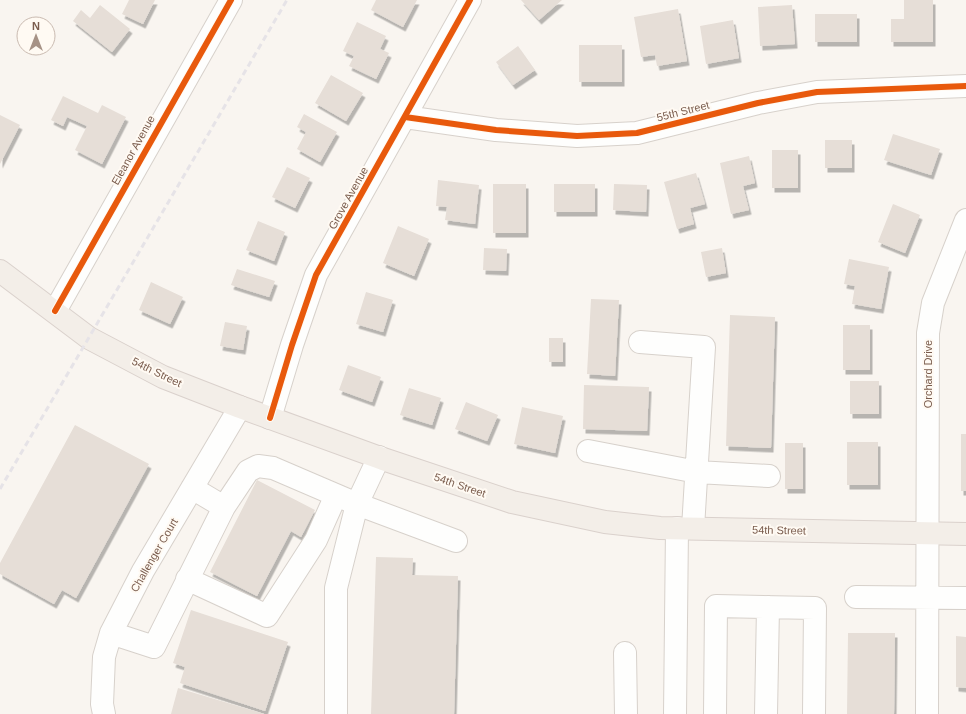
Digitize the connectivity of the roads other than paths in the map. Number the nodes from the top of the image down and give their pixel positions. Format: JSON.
{"nodes":[{"id":1,"x":231,"y":0,"type":"edge"},
{"id":2,"x":470,"y":0,"type":"edge"},
{"id":3,"x":966,"y":86,"type":"edge"},
{"id":4,"x":405,"y":118,"type":"junction"},
{"id":5,"x":966,"y":220,"type":"edge"},
{"id":6,"x":0,"y":272,"type":"edge"},
{"id":7,"x":55,"y":311,"type":"junction"},
{"id":8,"x":640,"y":342,"type":"dead end"},
{"id":9,"x":240,"y":407,"type":"junction"},
{"id":10,"x":270,"y":418,"type":"junction"},
{"id":11,"x":588,"y":451,"type":"dead end"},
{"id":12,"x":378,"y":457,"type":"junction"},
{"id":13,"x":697,"y":472,"type":"junction"},
{"id":14,"x":769,"y":476,"type":"dead end"},
{"id":15,"x":192,"y":488,"type":"junction"},
{"id":16,"x":336,"y":494,"type":"junction"},
{"id":17,"x":357,"y":504,"type":"junction"},
{"id":18,"x":224,"y":506,"type":"junction"},
{"id":19,"x":685,"y":528,"type":"junction"},
{"id":20,"x":927,"y":534,"type":"junction"},
{"id":21,"x":966,"y":534,"type":"edge"},
{"id":22,"x":456,"y":541,"type":"dead end"},
{"id":23,"x":188,"y":579,"type":"junction"},
{"id":24,"x":856,"y":597,"type":"dead end"},
{"id":25,"x":927,"y":598,"type":"junction"},
{"id":26,"x":966,"y":598,"type":"edge"},
{"id":27,"x":768,"y":607,"type":"junction"},
{"id":28,"x":111,"y":633,"type":"junction"},
{"id":29,"x":625,"y":653,"type":"dead end"},
{"id":30,"x":104,"y":714,"type":"edge"},
{"id":31,"x":336,"y":714,"type":"edge"},
{"id":32,"x":626,"y":714,"type":"edge"},
{"id":33,"x":675,"y":714,"type":"edge"},
{"id":34,"x":715,"y":714,"type":"edge"},
{"id":35,"x":766,"y":714,"type":"edge"},
{"id":36,"x":814,"y":714,"type":"edge"},
{"id":37,"x":927,"y":714,"type":"edge"}],
"edges":[{"from":1,"to":7,"type":"street","name":"Eleanor Avenue"},
{"from":2,"to":4,"type":"street","name":"Grove Avenue"},
{"from":3,"to":4,"type":"street","name":"55th Street"},
{"from":4,"to":10,"type":"street","name":"Grove Avenue"},
{"from":5,"to":20,"type":"street","name":"Orchard Drive"},
{"from":6,"to":7,"type":"main road","name":"54th Street"},
{"from":7,"to":9,"type":"main road","name":"54th Street"},
{"from":8,"to":13,"type":"street"},
{"from":9,"to":10,"type":"main road","name":"54th Street"},
{"from":9,"to":15,"type":"street","name":"Challenger Court"},
{"from":10,"to":12,"type":"main road","name":"54th Street"},
{"from":11,"to":13,"type":"street"},
{"from":12,"to":17,"type":"street"},
{"from":12,"to":19,"type":"main road","name":"54th Street"},
{"from":13,"to":14,"type":"street"},
{"from":13,"to":19,"type":"street"},
{"from":15,"to":18,"type":"street"},
{"from":15,"to":28,"type":"street","name":"Challenger Court"},
{"from":16,"to":17,"type":"street"},
{"from":16,"to":18,"type":"street"},
{"from":16,"to":23,"type":"street"},
{"from":17,"to":22,"type":"street"},
{"from":17,"to":31,"type":"street"},
{"from":18,"to":23,"type":"street"},
{"from":19,"to":20,"type":"main road","name":"54th Street"},
{"from":19,"to":33,"type":"street"},
{"from":20,"to":21,"type":"main road","name":"54th Street"},
{"from":20,"to":25,"type":"street","name":"Orchard Drive"},
{"from":23,"to":28,"type":"street"},
{"from":24,"to":25,"type":"street"},
{"from":25,"to":26,"type":"street"},
{"from":25,"to":37,"type":"street","name":"Orchard Drive"},
{"from":27,"to":34,"type":"street"},
{"from":27,"to":35,"type":"street"},
{"from":27,"to":36,"type":"street"},
{"from":28,"to":30,"type":"street","name":"Challenger Court"},
{"from":29,"to":32,"type":"street"}]}
